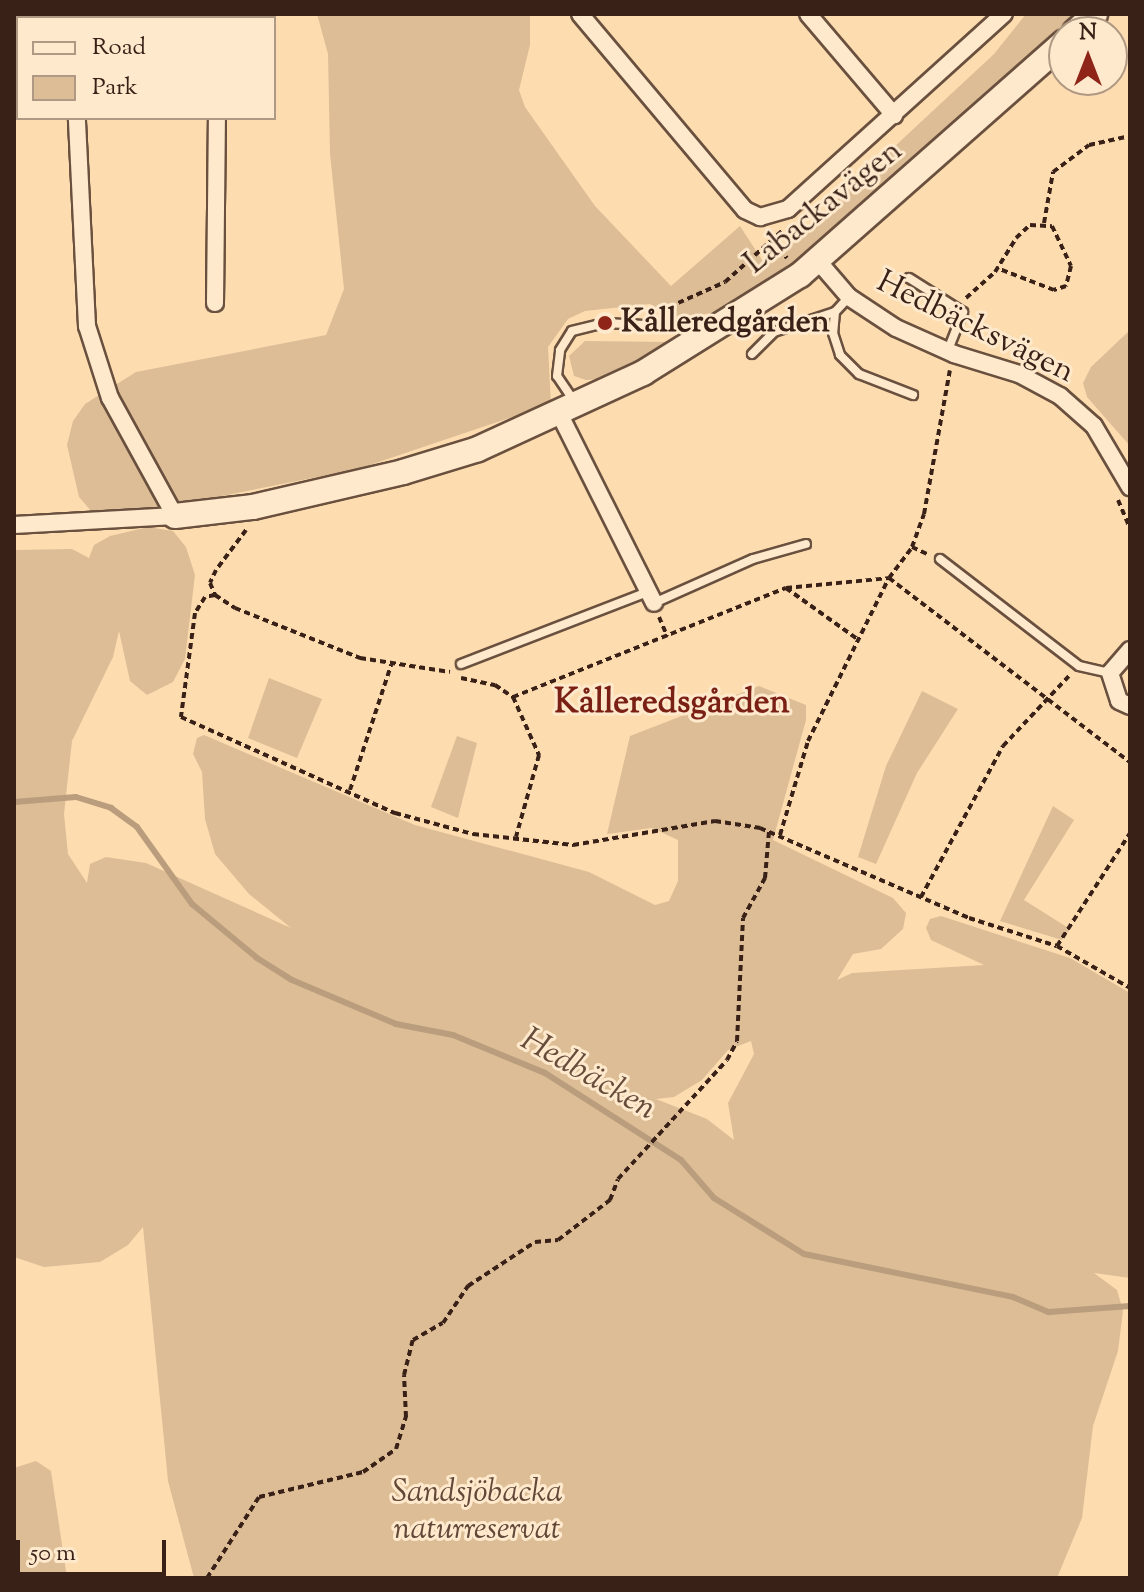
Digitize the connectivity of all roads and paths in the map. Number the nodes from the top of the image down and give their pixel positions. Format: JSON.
{"nodes":[{"id":1,"x":580,"y":14,"type":"edge"},
{"id":2,"x":808,"y":14,"type":"edge"},
{"id":3,"x":1004,"y":14,"type":"edge"},
{"id":4,"x":1048,"y":56,"type":"edge"},
{"id":5,"x":894,"y":115,"type":"junction"},
{"id":6,"x":77,"y":120,"type":"edge"},
{"id":7,"x":217,"y":120,"type":"edge"},
{"id":8,"x":1130,"y":136,"type":"edge"},
{"id":9,"x":777,"y":216,"type":"junction"},
{"id":10,"x":1044,"y":223,"type":"junction"},
{"id":11,"x":818,"y":261,"type":"junction"},
{"id":12,"x":997,"y":268,"type":"junction"},
{"id":13,"x":909,"y":278,"type":"dead end"},
{"id":14,"x":849,"y":297,"type":"junction"},
{"id":15,"x":215,"y":303,"type":"dead end"},
{"id":16,"x":959,"y":306,"type":"junction"},
{"id":17,"x":835,"y":312,"type":"junction"},
{"id":18,"x":650,"y":316,"type":"dead end"},
{"id":19,"x":704,"y":337,"type":"junction"},
{"id":20,"x":752,"y":354,"type":"dead end"},
{"id":21,"x":949,"y":359,"type":"junction"},
{"id":22,"x":936,"y":363,"type":"dead end"},
{"id":23,"x":962,"y":371,"type":"dead end"},
{"id":24,"x":913,"y":395,"type":"dead end"},
{"id":25,"x":568,"y":410,"type":"junction"},
{"id":26,"x":1123,"y":490,"type":"edge"},
{"id":27,"x":253,"y":507,"type":"junction"},
{"id":28,"x":175,"y":516,"type":"junction"},
{"id":29,"x":14,"y":525,"type":"edge"},
{"id":30,"x":1130,"y":528,"type":"edge"},
{"id":31,"x":806,"y":544,"type":"dead end"},
{"id":32,"x":912,"y":547,"type":"junction"},
{"id":33,"x":940,"y":559,"type":"joint"},
{"id":34,"x":889,"y":578,"type":"junction"},
{"id":35,"x":786,"y":588,"type":"junction"},
{"id":36,"x":215,"y":595,"type":"junction"},
{"id":37,"x":651,"y":598,"type":"junction"},
{"id":38,"x":860,"y":640,"type":"junction"},
{"id":39,"x":1130,"y":650,"type":"edge"},
{"id":40,"x":461,"y":664,"type":"joint"},
{"id":41,"x":391,"y":665,"type":"junction"},
{"id":42,"x":1079,"y":666,"type":"junction"},
{"id":43,"x":1110,"y":673,"type":"junction"},
{"id":44,"x":449,"y":676,"type":"junction"},
{"id":45,"x":1048,"y":695,"type":"junction"},
{"id":46,"x":513,"y":697,"type":"junction"},
{"id":47,"x":1130,"y":706,"type":"edge"},
{"id":48,"x":1130,"y":762,"type":"edge"},
{"id":49,"x":350,"y":790,"type":"junction"},
{"id":50,"x":769,"y":831,"type":"junction"},
{"id":51,"x":1130,"y":833,"type":"edge"},
{"id":52,"x":780,"y":835,"type":"junction"},
{"id":53,"x":516,"y":837,"type":"junction"},
{"id":54,"x":921,"y":897,"type":"junction"},
{"id":55,"x":1057,"y":946,"type":"junction"},
{"id":56,"x":1130,"y":988,"type":"edge"},
{"id":57,"x":207,"y":1578,"type":"edge"}],
"edges":[{"from":1,"to":9,"type":"street"},
{"from":2,"to":5,"type":"street"},
{"from":3,"to":5,"type":"street"},
{"from":4,"to":11,"type":"street","name":"Labackavägen"},
{"from":5,"to":9,"type":"street"},
{"from":6,"to":28,"type":"street"},
{"from":7,"to":15,"type":"street"},
{"from":8,"to":10,"type":"path"},
{"from":9,"to":18,"type":"path"},
{"from":10,"to":12,"type":"path"},
{"from":10,"to":12,"type":"path"},
{"from":11,"to":14,"type":"street","name":"Hedbäcksvägen"},
{"from":11,"to":19,"type":"street","name":"Labackavägen"},
{"from":12,"to":16,"type":"path"},
{"from":13,"to":16,"type":"lane"},
{"from":14,"to":17,"type":"lane"},
{"from":14,"to":21,"type":"street","name":"Hedbäcksvägen"},
{"from":16,"to":21,"type":"lane"},
{"from":17,"to":20,"type":"lane"},
{"from":17,"to":24,"type":"lane"},
{"from":19,"to":25,"type":"street","name":"Labackavägen"},
{"from":19,"to":25,"type":"lane"},
{"from":21,"to":22,"type":"path"},
{"from":21,"to":23,"type":"path"},
{"from":21,"to":26,"type":"street","name":"Hedbäcksvägen"},
{"from":21,"to":32,"type":"path"},
{"from":25,"to":27,"type":"street","name":"Labackavägen"},
{"from":25,"to":37,"type":"street"},
{"from":26,"to":30,"type":"path"},
{"from":27,"to":28,"type":"street","name":"Labackavägen"},
{"from":27,"to":36,"type":"path"},
{"from":28,"to":29,"type":"street"},
{"from":31,"to":37,"type":"lane"},
{"from":32,"to":33,"type":"path"},
{"from":32,"to":34,"type":"path"},
{"from":33,"to":42,"type":"lane"},
{"from":34,"to":35,"type":"path"},
{"from":34,"to":38,"type":"path"},
{"from":34,"to":45,"type":"path"},
{"from":35,"to":38,"type":"path"},
{"from":35,"to":46,"type":"path"},
{"from":36,"to":41,"type":"path"},
{"from":36,"to":49,"type":"path"},
{"from":37,"to":40,"type":"lane"},
{"from":38,"to":52,"type":"path"},
{"from":39,"to":43,"type":"street"},
{"from":40,"to":44,"type":"path"},
{"from":41,"to":44,"type":"path"},
{"from":41,"to":49,"type":"path"},
{"from":42,"to":43,"type":"lane"},
{"from":42,"to":45,"type":"path"},
{"from":43,"to":47,"type":"street"},
{"from":44,"to":46,"type":"path"},
{"from":45,"to":48,"type":"path"},
{"from":45,"to":54,"type":"path"},
{"from":46,"to":53,"type":"path"},
{"from":49,"to":53,"type":"path"},
{"from":50,"to":52,"type":"path"},
{"from":50,"to":53,"type":"path"},
{"from":50,"to":57,"type":"path"},
{"from":51,"to":55,"type":"path"},
{"from":52,"to":54,"type":"path"},
{"from":54,"to":55,"type":"path"},
{"from":55,"to":56,"type":"path"}]}
